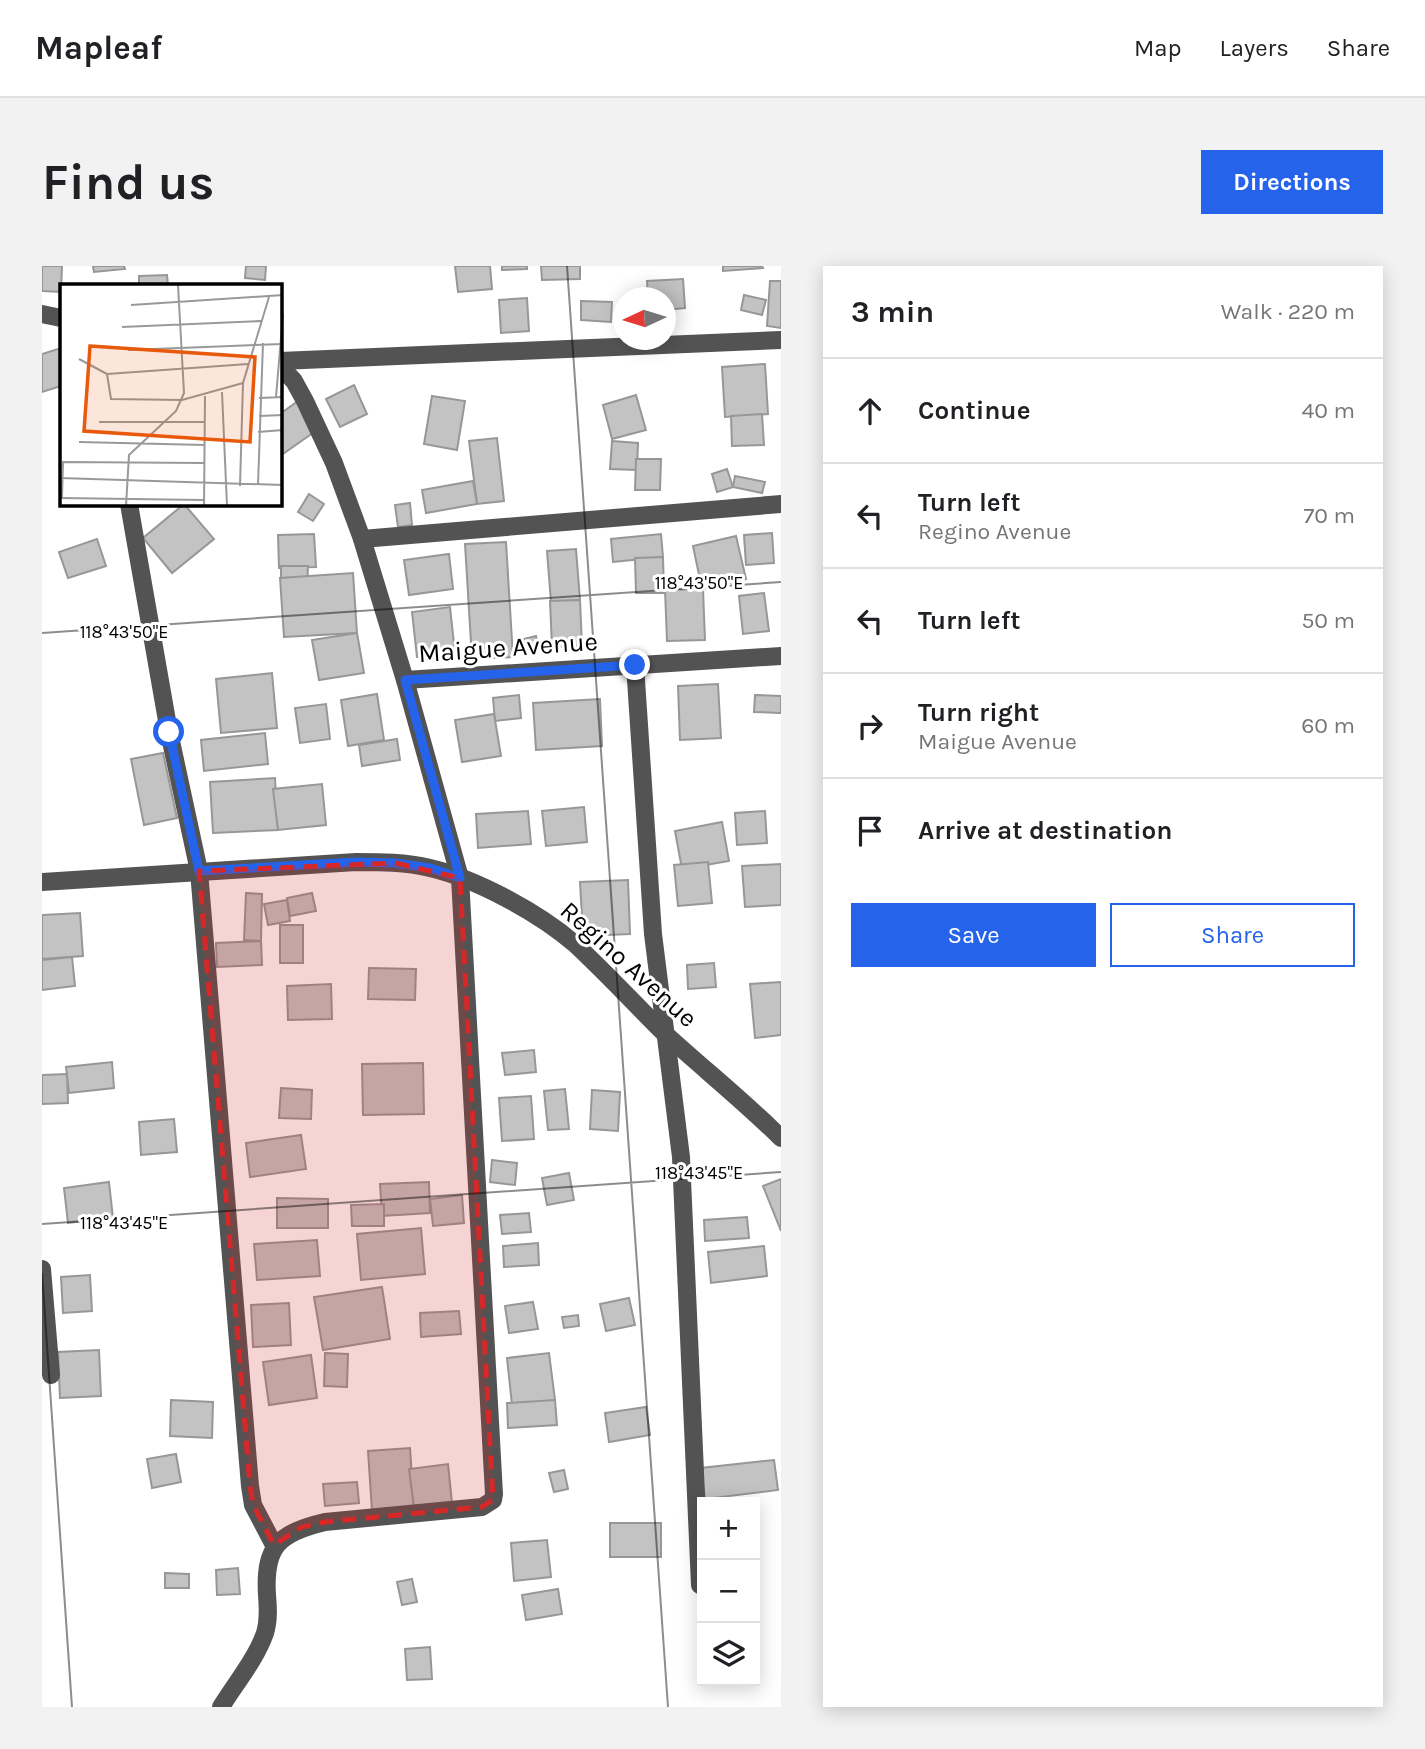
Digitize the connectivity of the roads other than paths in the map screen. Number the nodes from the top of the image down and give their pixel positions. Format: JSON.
{"nodes":[{"id":1,"x":42,"y":314,"type":"edge"},
{"id":2,"x":60,"y":318,"type":"edge"},
{"id":3,"x":781,"y":340,"type":"edge"},
{"id":4,"x":282,"y":364,"type":"edge"},
{"id":5,"x":282,"y":366,"type":"edge"},
{"id":6,"x":781,"y":504,"type":"edge"},
{"id":7,"x":129,"y":506,"type":"edge"},
{"id":8,"x":362,"y":539,"type":"junction"},
{"id":9,"x":781,"y":656,"type":"edge"},
{"id":10,"x":635,"y":665,"type":"junction"},
{"id":11,"x":405,"y":680,"type":"junction"},
{"id":12,"x":199,"y":871,"type":"junction"},
{"id":13,"x":460,"y":878,"type":"junction"},
{"id":14,"x":42,"y":882,"type":"edge"},
{"id":15,"x":663,"y":1032,"type":"junction"},
{"id":16,"x":781,"y":1138,"type":"edge"},
{"id":17,"x":42,"y":1269,"type":"edge"},
{"id":18,"x":51,"y":1375,"type":"dead end"},
{"id":19,"x":274,"y":1545,"type":"junction"},
{"id":20,"x":699,"y":1560,"type":"edge"},
{"id":21,"x":221,"y":1707,"type":"edge"}],
"edges":[{"from":1,"to":2,"type":"street"},
{"from":3,"to":4,"type":"street"},
{"from":5,"to":8,"type":"street"},
{"from":6,"to":8,"type":"street"},
{"from":7,"to":12,"type":"street"},
{"from":8,"to":11,"type":"street"},
{"from":9,"to":10,"type":"street","name":"Maigue Avenue"},
{"from":10,"to":11,"type":"street","name":"Maigue Avenue"},
{"from":10,"to":15,"type":"street"},
{"from":11,"to":13,"type":"street"},
{"from":12,"to":13,"type":"street","name":"Regino Avenue"},
{"from":12,"to":14,"type":"street","name":"Regino Avenue"},
{"from":12,"to":19,"type":"street"},
{"from":13,"to":15,"type":"street","name":"Regino Avenue"},
{"from":13,"to":19,"type":"street"},
{"from":15,"to":16,"type":"street","name":"Regino Avenue"},
{"from":15,"to":20,"type":"street"},
{"from":17,"to":18,"type":"street"},
{"from":19,"to":21,"type":"street"}]}
